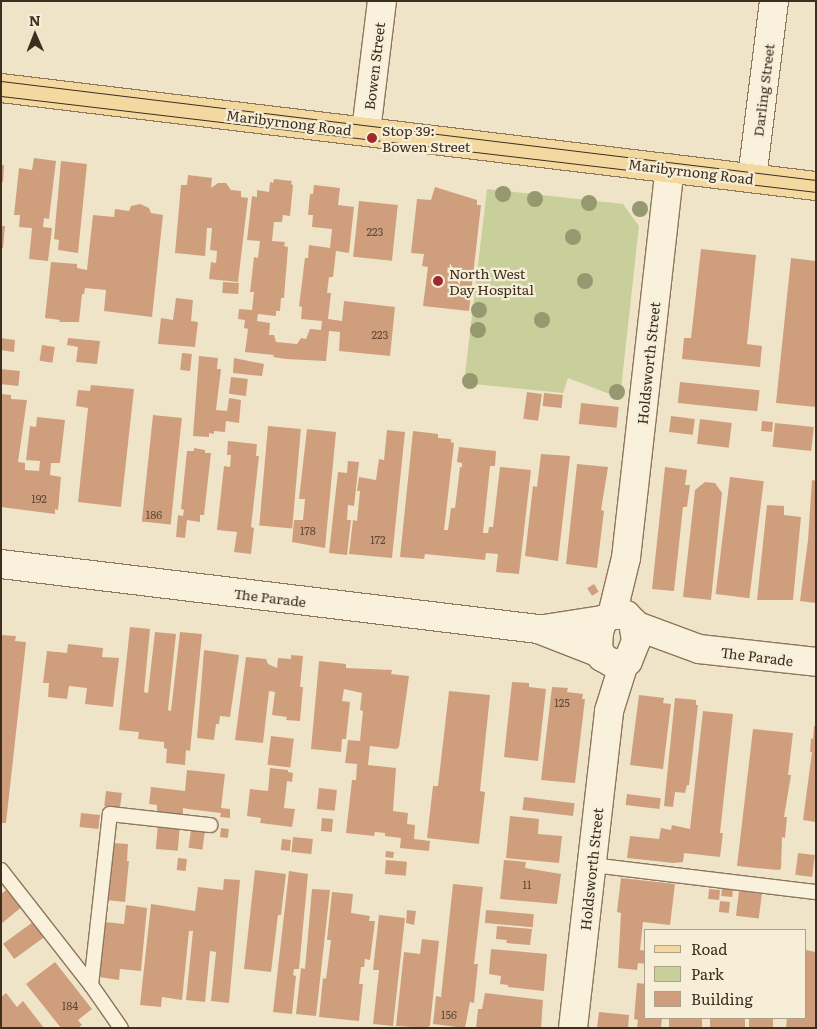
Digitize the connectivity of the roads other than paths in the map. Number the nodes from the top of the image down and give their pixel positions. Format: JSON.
{"nodes":[{"id":1,"x":382,"y":1,"type":"edge"},
{"id":2,"x":774,"y":1,"type":"edge"},
{"id":3,"x":1,"y":88,"type":"edge"},
{"id":4,"x":366,"y":131,"type":"junction"},
{"id":5,"x":670,"y":168,"type":"junction"},
{"id":6,"x":752,"y":178,"type":"junction"},
{"id":7,"x":816,"y":186,"type":"edge"},
{"id":8,"x":1,"y":564,"type":"edge"},
{"id":9,"x":619,"y":619,"type":"junction"},
{"id":10,"x":538,"y":629,"type":"junction"},
{"id":11,"x":699,"y":649,"type":"junction"},
{"id":12,"x":615,"y":659,"type":"junction"},
{"id":13,"x":816,"y":662,"type":"edge"},
{"id":14,"x":210,"y":825,"type":"dead end"},
{"id":15,"x":592,"y":865,"type":"junction"},
{"id":16,"x":1,"y":870,"type":"edge"},
{"id":17,"x":816,"y":892,"type":"edge"},
{"id":18,"x":91,"y":985,"type":"junction"},
{"id":19,"x":120,"y":1028,"type":"edge"},
{"id":20,"x":573,"y":1028,"type":"edge"}],
"edges":[{"from":1,"to":4,"type":"street","name":"Bowen Street"},
{"from":2,"to":6,"type":"street","name":"Darling Street"},
{"from":3,"to":4,"type":"main road","name":"Maribyrnong Road"},
{"from":4,"to":5,"type":"main road","name":"Maribyrnong Road"},
{"from":5,"to":6,"type":"main road","name":"Maribyrnong Road"},
{"from":5,"to":9,"type":"street","name":"Holdsworth Street"},
{"from":6,"to":7,"type":"main road","name":"Maribyrnong Road"},
{"from":8,"to":10,"type":"street","name":"The Parade"},
{"from":9,"to":10,"type":"street","name":"The Parade"},
{"from":9,"to":11,"type":"street","name":"The Parade"},
{"from":9,"to":12,"type":"street"},
{"from":9,"to":12,"type":"street"},
{"from":10,"to":12,"type":"street","name":"The Parade"},
{"from":11,"to":12,"type":"street","name":"The Parade"},
{"from":11,"to":13,"type":"street","name":"The Parade"},
{"from":12,"to":15,"type":"street","name":"Holdsworth Street"},
{"from":14,"to":18,"type":"lane"},
{"from":15,"to":17,"type":"lane"},
{"from":15,"to":20,"type":"street","name":"Holdsworth Street"},
{"from":16,"to":18,"type":"lane"},
{"from":18,"to":19,"type":"lane"}]}
